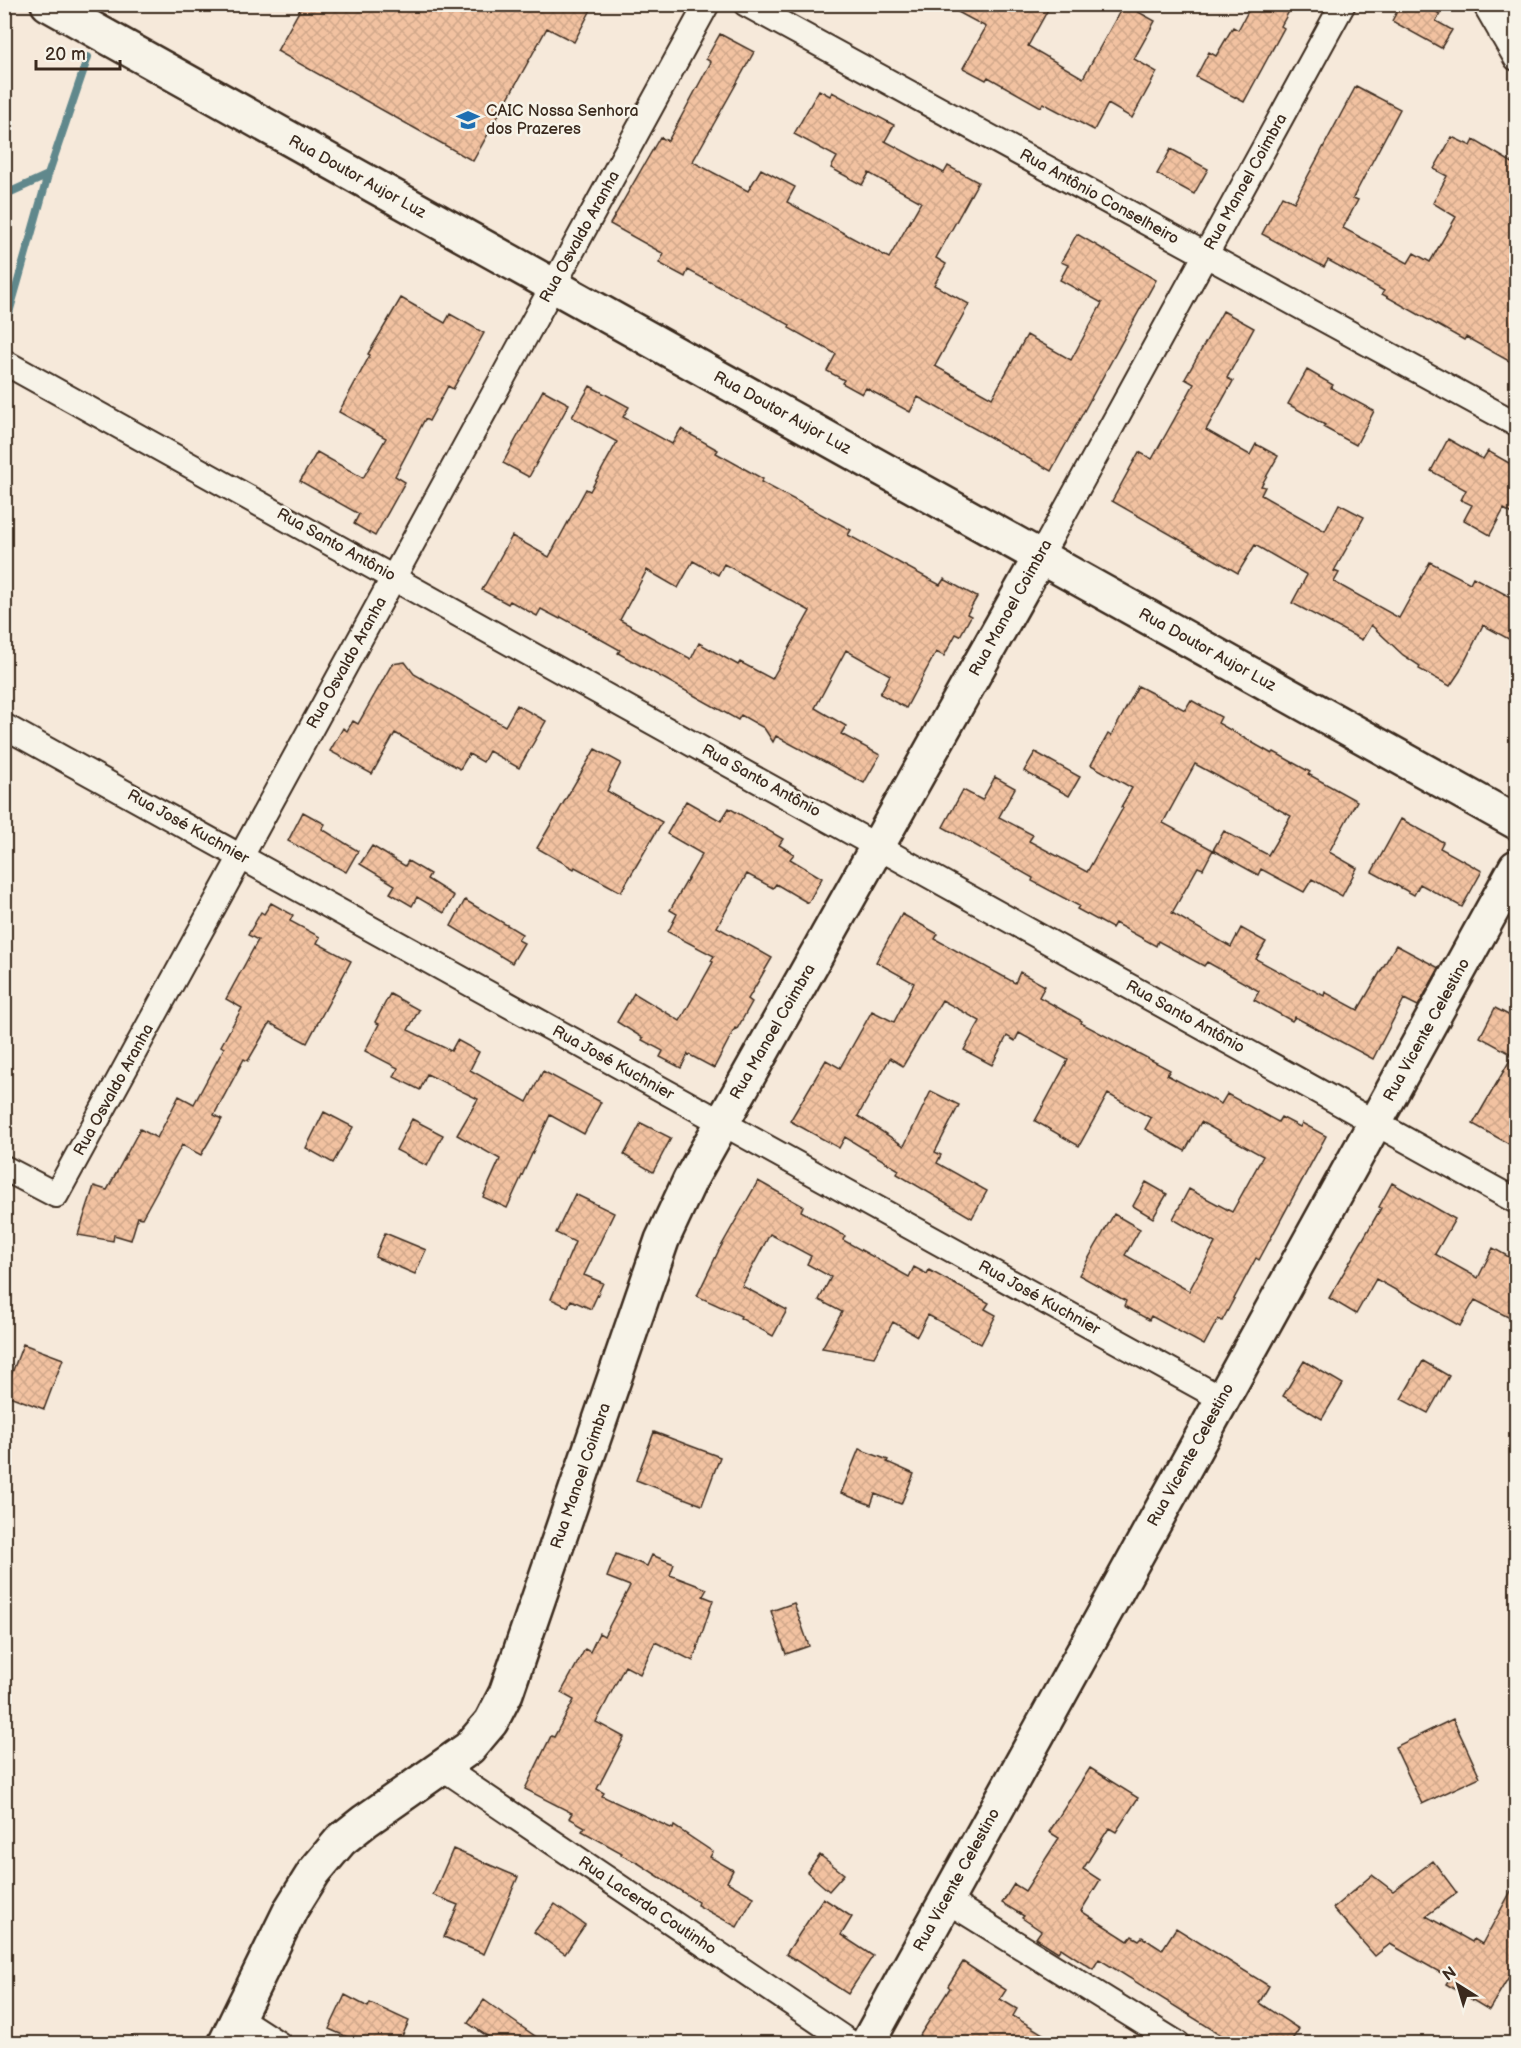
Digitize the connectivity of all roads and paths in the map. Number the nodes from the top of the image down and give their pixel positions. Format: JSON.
{"nodes":[{"id":1,"x":48,"y":4,"type":"edge"},
{"id":2,"x":707,"y":4,"type":"edge"},
{"id":3,"x":746,"y":4,"type":"edge"},
{"id":4,"x":1343,"y":4,"type":"edge"},
{"id":5,"x":1485,"y":4,"type":"edge"},
{"id":6,"x":1516,"y":8,"type":"edge"},
{"id":7,"x":1501,"y":33,"type":"junction"},
{"id":8,"x":1516,"y":58,"type":"edge"},
{"id":9,"x":1206,"y":255,"type":"junction"},
{"id":10,"x":553,"y":286,"type":"junction"},
{"id":11,"x":4,"y":362,"type":"edge"},
{"id":12,"x":1516,"y":424,"type":"edge"},
{"id":13,"x":1040,"y":557,"type":"junction"},
{"id":14,"x":394,"y":578,"type":"junction"},
{"id":15,"x":4,"y":726,"type":"edge"},
{"id":16,"x":1516,"y":822,"type":"edge"},
{"id":17,"x":878,"y":846,"type":"junction"},
{"id":18,"x":241,"y":857,"type":"junction"},
{"id":19,"x":1516,"y":867,"type":"edge"},
{"id":20,"x":1375,"y":1122,"type":"junction"},
{"id":21,"x":722,"y":1123,"type":"junction"},
{"id":22,"x":4,"y":1168,"type":"edge"},
{"id":23,"x":1516,"y":1201,"type":"edge"},
{"id":24,"x":1222,"y":1399,"type":"junction"},
{"id":25,"x":443,"y":1768,"type":"junction"},
{"id":26,"x":946,"y":1900,"type":"junction"},
{"id":27,"x":232,"y":2030,"type":"edge"},
{"id":28,"x":279,"y":2043,"type":"edge"},
{"id":29,"x":852,"y":2043,"type":"edge"},
{"id":30,"x":867,"y":2043,"type":"edge"},
{"id":31,"x":1178,"y":2043,"type":"edge"}],
"edges":[{"from":1,"to":10,"type":"street","name":"Rua Doutor Aujor Luz"},
{"from":2,"to":10,"type":"street","name":"Rua Osvaldo Aranha"},
{"from":3,"to":9,"type":"street","name":"Rua Antônio Conselheiro"},
{"from":4,"to":9,"type":"street","name":"Rua Manoel Coimbra"},
{"from":5,"to":7,"type":"street"},
{"from":6,"to":7,"type":"street"},
{"from":7,"to":8,"type":"street"},
{"from":9,"to":12,"type":"street","name":"Rua Antônio Conselheiro"},
{"from":9,"to":13,"type":"street","name":"Rua Manoel Coimbra"},
{"from":10,"to":13,"type":"street","name":"Rua Doutor Aujor Luz"},
{"from":10,"to":14,"type":"street","name":"Rua Osvaldo Aranha"},
{"from":11,"to":14,"type":"street","name":"Rua Santo Antônio"},
{"from":13,"to":16,"type":"street","name":"Rua Doutor Aujor Luz"},
{"from":13,"to":17,"type":"street","name":"Rua Manoel Coimbra"},
{"from":14,"to":17,"type":"street","name":"Rua Santo Antônio"},
{"from":14,"to":18,"type":"street","name":"Rua Osvaldo Aranha"},
{"from":15,"to":18,"type":"street","name":"Rua José Kuchnier"},
{"from":17,"to":20,"type":"street","name":"Rua Santo Antônio"},
{"from":17,"to":21,"type":"street","name":"Rua Manoel Coimbra"},
{"from":18,"to":21,"type":"street","name":"Rua José Kuchnier"},
{"from":18,"to":22,"type":"street","name":"Rua Osvaldo Aranha"},
{"from":19,"to":20,"type":"street","name":"Rua Vicente Celestino"},
{"from":20,"to":23,"type":"street","name":"Rua Santo Antônio"},
{"from":20,"to":24,"type":"street","name":"Rua Vicente Celestino"},
{"from":21,"to":24,"type":"street","name":"Rua José Kuchnier"},
{"from":21,"to":25,"type":"street","name":"Rua Manoel Coimbra"},
{"from":24,"to":26,"type":"street","name":"Rua Vicente Celestino"},
{"from":25,"to":27,"type":"street","name":"Rua Manoel Coimbra"},
{"from":25,"to":29,"type":"street","name":"Rua Lacerda Coutinho"},
{"from":26,"to":30,"type":"street","name":"Rua Vicente Celestino"},
{"from":26,"to":31,"type":"street"},
{"from":27,"to":28,"type":"street"}]}
